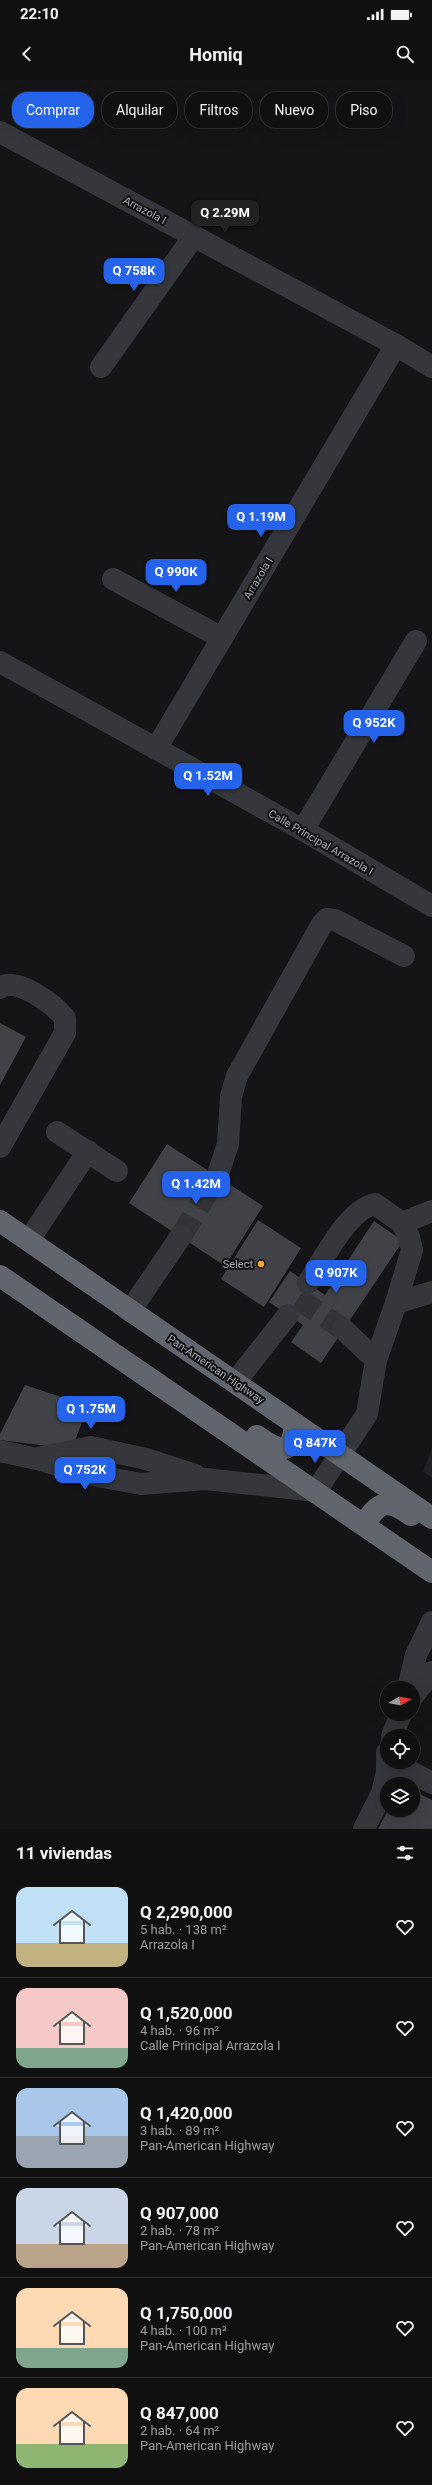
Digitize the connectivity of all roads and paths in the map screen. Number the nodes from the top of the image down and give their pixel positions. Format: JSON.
{"nodes":[{"id":1,"x":0,"y":132,"type":"edge"},
{"id":2,"x":194,"y":236,"type":"junction"},
{"id":3,"x":396,"y":345,"type":"junction"},
{"id":4,"x":101,"y":367,"type":"dead end"},
{"id":5,"x":432,"y":367,"type":"edge"},
{"id":6,"x":113,"y":579,"type":"dead end"},
{"id":7,"x":222,"y":638,"type":"junction"},
{"id":8,"x":416,"y":641,"type":"dead end"},
{"id":9,"x":0,"y":662,"type":"edge"},
{"id":10,"x":156,"y":749,"type":"junction"},
{"id":11,"x":302,"y":830,"type":"junction"},
{"id":12,"x":432,"y":906,"type":"edge"},
{"id":13,"x":404,"y":956,"type":"dead end"},
{"id":14,"x":0,"y":988,"type":"edge"},
{"id":15,"x":57,"y":1132,"type":"dead end"},
{"id":16,"x":0,"y":1147,"type":"edge"},
{"id":17,"x":88,"y":1151,"type":"junction"},
{"id":18,"x":117,"y":1171,"type":"dead end"},
{"id":19,"x":217,"y":1177,"type":"tunnel mouth"},
{"id":20,"x":432,"y":1211,"type":"edge"},
{"id":21,"x":0,"y":1220,"type":"edge"},
{"id":22,"x":402,"y":1223,"type":"junction"},
{"id":23,"x":181,"y":1236,"type":"tunnel mouth"},
{"id":24,"x":28,"y":1240,"type":"junction"},
{"id":25,"x":0,"y":1276,"type":"edge"},
{"id":26,"x":308,"y":1283,"type":"dead end"},
{"id":27,"x":432,"y":1292,"type":"edge"},
{"id":28,"x":396,"y":1303,"type":"junction"},
{"id":29,"x":44,"y":1306,"type":"junction"},
{"id":30,"x":130,"y":1311,"type":"junction"},
{"id":31,"x":288,"y":1315,"type":"dead end"},
{"id":32,"x":343,"y":1329,"type":"tunnel mouth"},
{"id":33,"x":376,"y":1360,"type":"junction"},
{"id":34,"x":236,"y":1381,"type":"junction"},
{"id":35,"x":295,"y":1424,"type":"junction"},
{"id":36,"x":0,"y":1451,"type":"edge"},
{"id":37,"x":341,"y":1455,"type":"junction"},
{"id":38,"x":316,"y":1491,"type":"junction"},
{"id":39,"x":432,"y":1518,"type":"edge"},
{"id":40,"x":364,"y":1525,"type":"junction"},
{"id":41,"x":432,"y":1530,"type":"edge"},
{"id":42,"x":432,"y":1572,"type":"edge"},
{"id":43,"x":432,"y":1622,"type":"edge"},
{"id":44,"x":432,"y":1672,"type":"edge"},
{"id":45,"x":410,"y":1681,"type":"edge"},
{"id":46,"x":420,"y":1687,"type":"edge"},
{"id":47,"x":387,"y":1769,"type":"edge"},
{"id":48,"x":407,"y":1769,"type":"edge"},
{"id":49,"x":432,"y":1783,"type":"edge"},
{"id":50,"x":364,"y":1829,"type":"edge"}],
"edges":[{"from":1,"to":2,"type":"street","name":"Arrazola I"},
{"from":2,"to":3,"type":"street","name":"Arrazola I"},
{"from":2,"to":4,"type":"street"},
{"from":3,"to":5,"type":"street","name":"Arrazola I"},
{"from":3,"to":7,"type":"street","name":"Arrazola I"},
{"from":6,"to":7,"type":"street"},
{"from":7,"to":10,"type":"street","name":"Arrazola I"},
{"from":8,"to":11,"type":"street"},
{"from":9,"to":10,"type":"street","name":"Calle Principal Arrazola I"},
{"from":10,"to":11,"type":"street","name":"Calle Principal Arrazola I"},
{"from":11,"to":12,"type":"street","name":"Calle Principal Arrazola I"},
{"from":13,"to":19,"type":"street"},
{"from":14,"to":16,"type":"street"},
{"from":15,"to":17,"type":"street"},
{"from":17,"to":18,"type":"street"},
{"from":17,"to":24,"type":"street"},
{"from":20,"to":22,"type":"street"},
{"from":21,"to":24,"type":"highway","name":"Pan-American Highway"},
{"from":22,"to":26,"type":"street"},
{"from":22,"to":28,"type":"street"},
{"from":23,"to":30,"type":"street"},
{"from":24,"to":30,"type":"highway","name":"Pan-American Highway"},
{"from":25,"to":29,"type":"highway"},
{"from":27,"to":28,"type":"street"},
{"from":28,"to":33,"type":"street"},
{"from":29,"to":35,"type":"highway"},
{"from":29,"to":38,"type":"highway"},
{"from":30,"to":34,"type":"highway","name":"Pan-American Highway"},
{"from":31,"to":34,"type":"street"},
{"from":32,"to":33,"type":"street"},
{"from":33,"to":37,"type":"street"},
{"from":34,"to":35,"type":"highway","name":"Pan-American Highway"},
{"from":35,"to":37,"type":"highway","name":"Pan-American Highway"},
{"from":36,"to":38,"type":"street"},
{"from":37,"to":38,"type":"street"},
{"from":37,"to":39,"type":"highway","name":"Pan-American Highway"},
{"from":38,"to":40,"type":"highway"},
{"from":40,"to":41,"type":"highway"},
{"from":40,"to":42,"type":"highway"},
{"from":43,"to":45,"type":"street"},
{"from":44,"to":46,"type":"street"},
{"from":47,"to":50,"type":"street"},
{"from":48,"to":49,"type":"street"}]}
